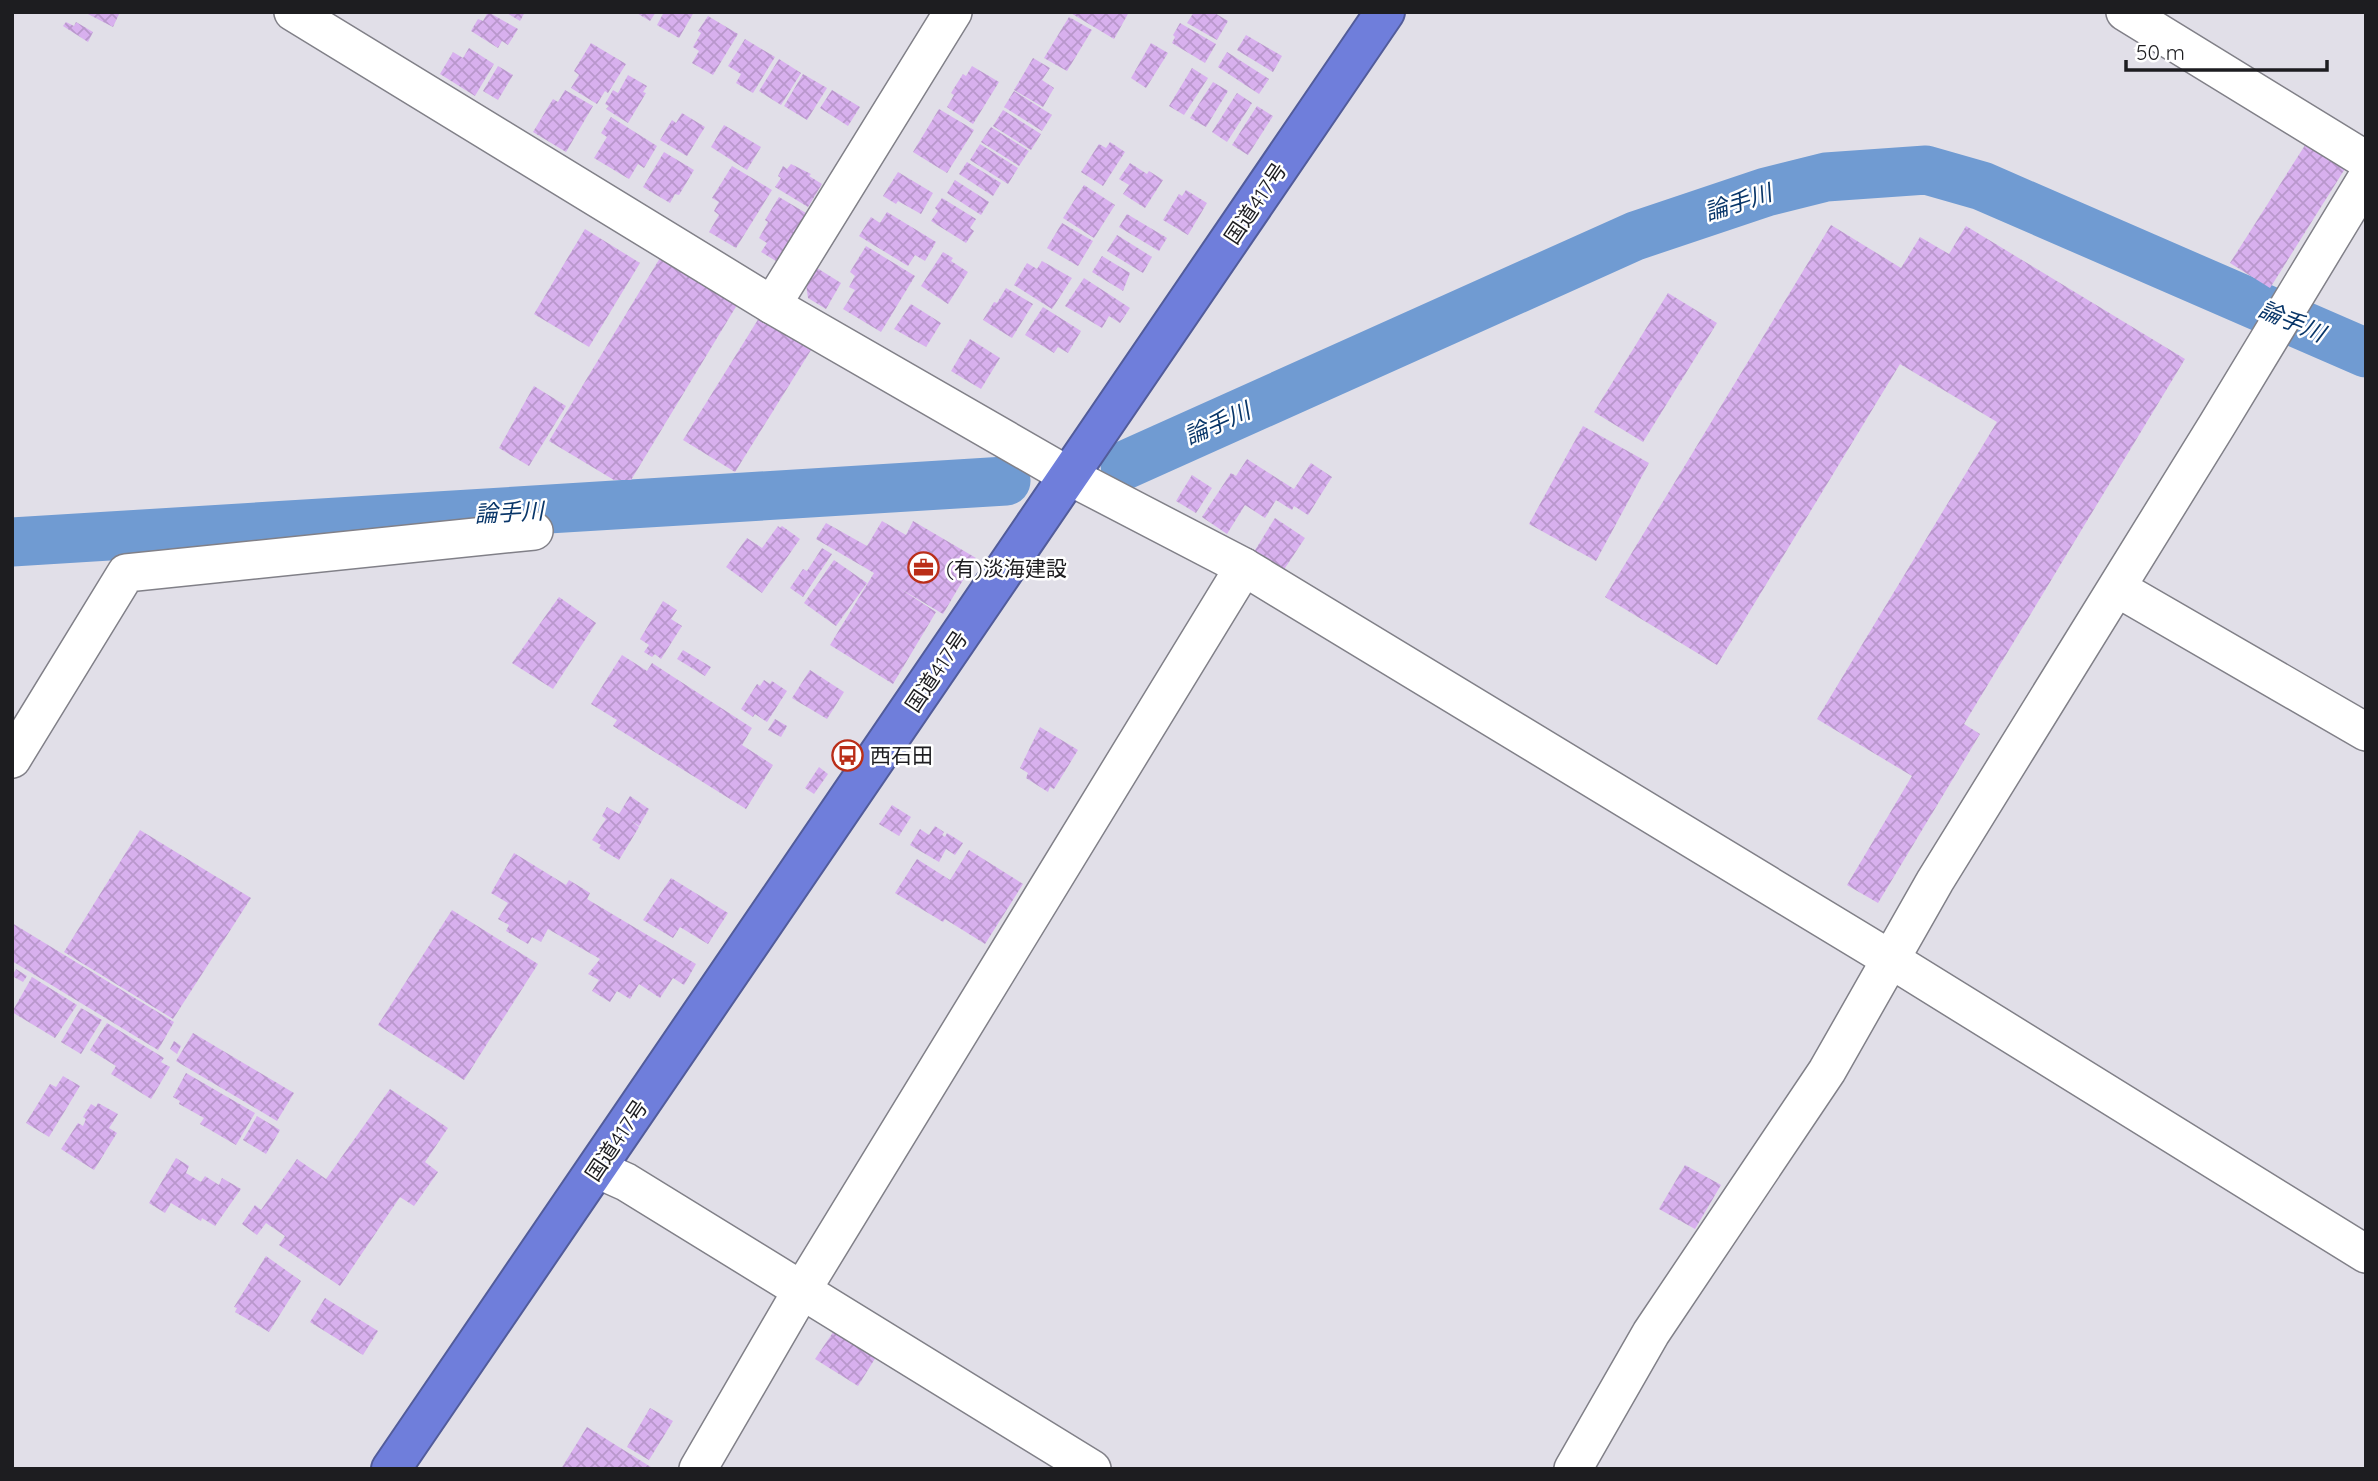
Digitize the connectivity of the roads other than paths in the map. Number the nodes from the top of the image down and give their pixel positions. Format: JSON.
{"nodes":[{"id":1,"x":293,"y":12,"type":"edge"},
{"id":2,"x":953,"y":12,"type":"edge"},
{"id":3,"x":1385,"y":12,"type":"edge"},
{"id":4,"x":2125,"y":12,"type":"edge"},
{"id":5,"x":2366,"y":160,"type":"edge"},
{"id":6,"x":2366,"y":180,"type":"edge"},
{"id":7,"x":772,"y":305,"type":"junction"},
{"id":8,"x":1069,"y":476,"type":"junction"},
{"id":9,"x":534,"y":531,"type":"dead end"},
{"id":10,"x":1244,"y":567,"type":"junction"},
{"id":11,"x":2117,"y":588,"type":"junction"},
{"id":12,"x":2366,"y":732,"type":"edge"},
{"id":13,"x":12,"y":759,"type":"edge"},
{"id":14,"x":1891,"y":959,"type":"junction"},
{"id":15,"x":597,"y":1169,"type":"junction"},
{"id":16,"x":2366,"y":1254,"type":"edge"},
{"id":17,"x":802,"y":1290,"type":"junction"},
{"id":18,"x":391,"y":1469,"type":"edge"},
{"id":19,"x":698,"y":1469,"type":"edge"},
{"id":20,"x":1093,"y":1469,"type":"edge"},
{"id":21,"x":1573,"y":1469,"type":"edge"}],
"edges":[{"from":1,"to":7,"type":"street"},
{"from":2,"to":7,"type":"street"},
{"from":3,"to":8,"type":"highway","name":"国道417号"},
{"from":4,"to":5,"type":"street"},
{"from":6,"to":11,"type":"street"},
{"from":7,"to":8,"type":"street"},
{"from":8,"to":10,"type":"street"},
{"from":8,"to":15,"type":"highway","name":"国道417号"},
{"from":9,"to":13,"type":"street"},
{"from":10,"to":14,"type":"street"},
{"from":10,"to":17,"type":"street"},
{"from":11,"to":12,"type":"street"},
{"from":11,"to":14,"type":"street"},
{"from":14,"to":16,"type":"street"},
{"from":14,"to":21,"type":"street"},
{"from":15,"to":17,"type":"street"},
{"from":15,"to":18,"type":"highway","name":"国道417号"},
{"from":17,"to":19,"type":"street"},
{"from":17,"to":20,"type":"street"}]}
